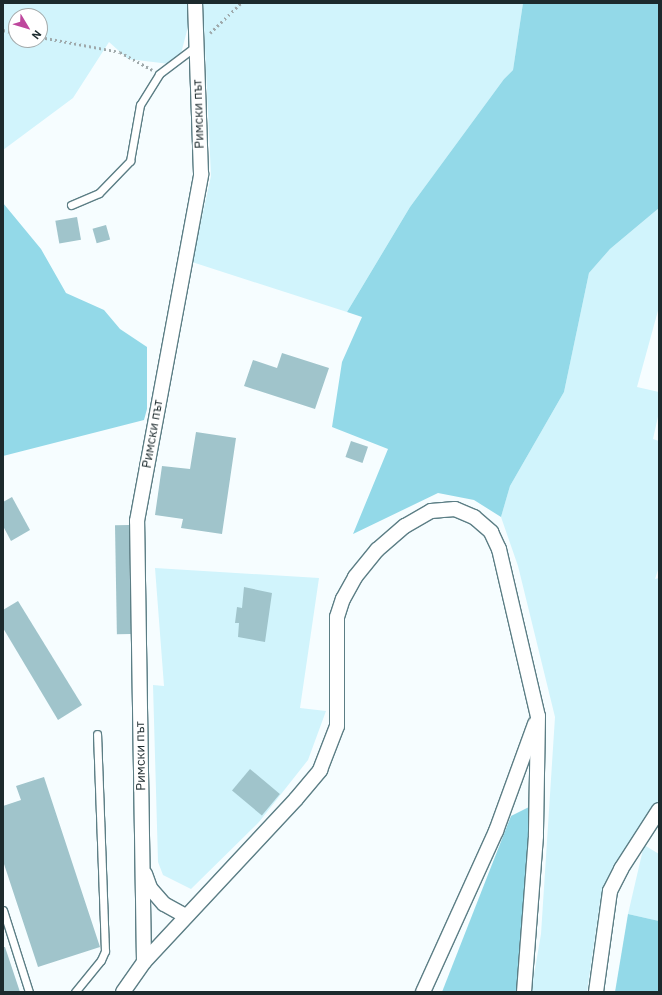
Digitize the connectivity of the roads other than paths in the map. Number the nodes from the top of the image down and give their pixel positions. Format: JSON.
{"nodes":[{"id":1,"x":195,"y":3,"type":"edge"},
{"id":2,"x":196,"y":46,"type":"junction"},
{"id":3,"x":71,"y":205,"type":"dead end"},
{"id":4,"x":538,"y":716,"type":"junction"},
{"id":5,"x":97,"y":734,"type":"dead end"},
{"id":6,"x":659,"y":810,"type":"edge"},
{"id":7,"x":143,"y":868,"type":"junction"},
{"id":8,"x":3,"y":910,"type":"edge"},
{"id":9,"x":186,"y":916,"type":"junction"},
{"id":10,"x":144,"y":962,"type":"junction"},
{"id":11,"x":29,"y":992,"type":"edge"},
{"id":12,"x":75,"y":992,"type":"edge"},
{"id":13,"x":123,"y":992,"type":"edge"},
{"id":14,"x":423,"y":992,"type":"edge"},
{"id":15,"x":524,"y":992,"type":"edge"},
{"id":16,"x":596,"y":992,"type":"edge"}],
"edges":[{"from":1,"to":2,"type":"street","name":"Римски път"},
{"from":2,"to":3,"type":"lane"},
{"from":2,"to":7,"type":"street","name":"Римски път"},
{"from":4,"to":9,"type":"street"},
{"from":4,"to":14,"type":"street"},
{"from":4,"to":15,"type":"street"},
{"from":5,"to":12,"type":"lane"},
{"from":6,"to":16,"type":"street"},
{"from":7,"to":9,"type":"street","name":"Римски път"},
{"from":7,"to":10,"type":"street","name":"Римски път"},
{"from":8,"to":11,"type":"lane"},
{"from":9,"to":10,"type":"street"},
{"from":10,"to":13,"type":"street"}]}
